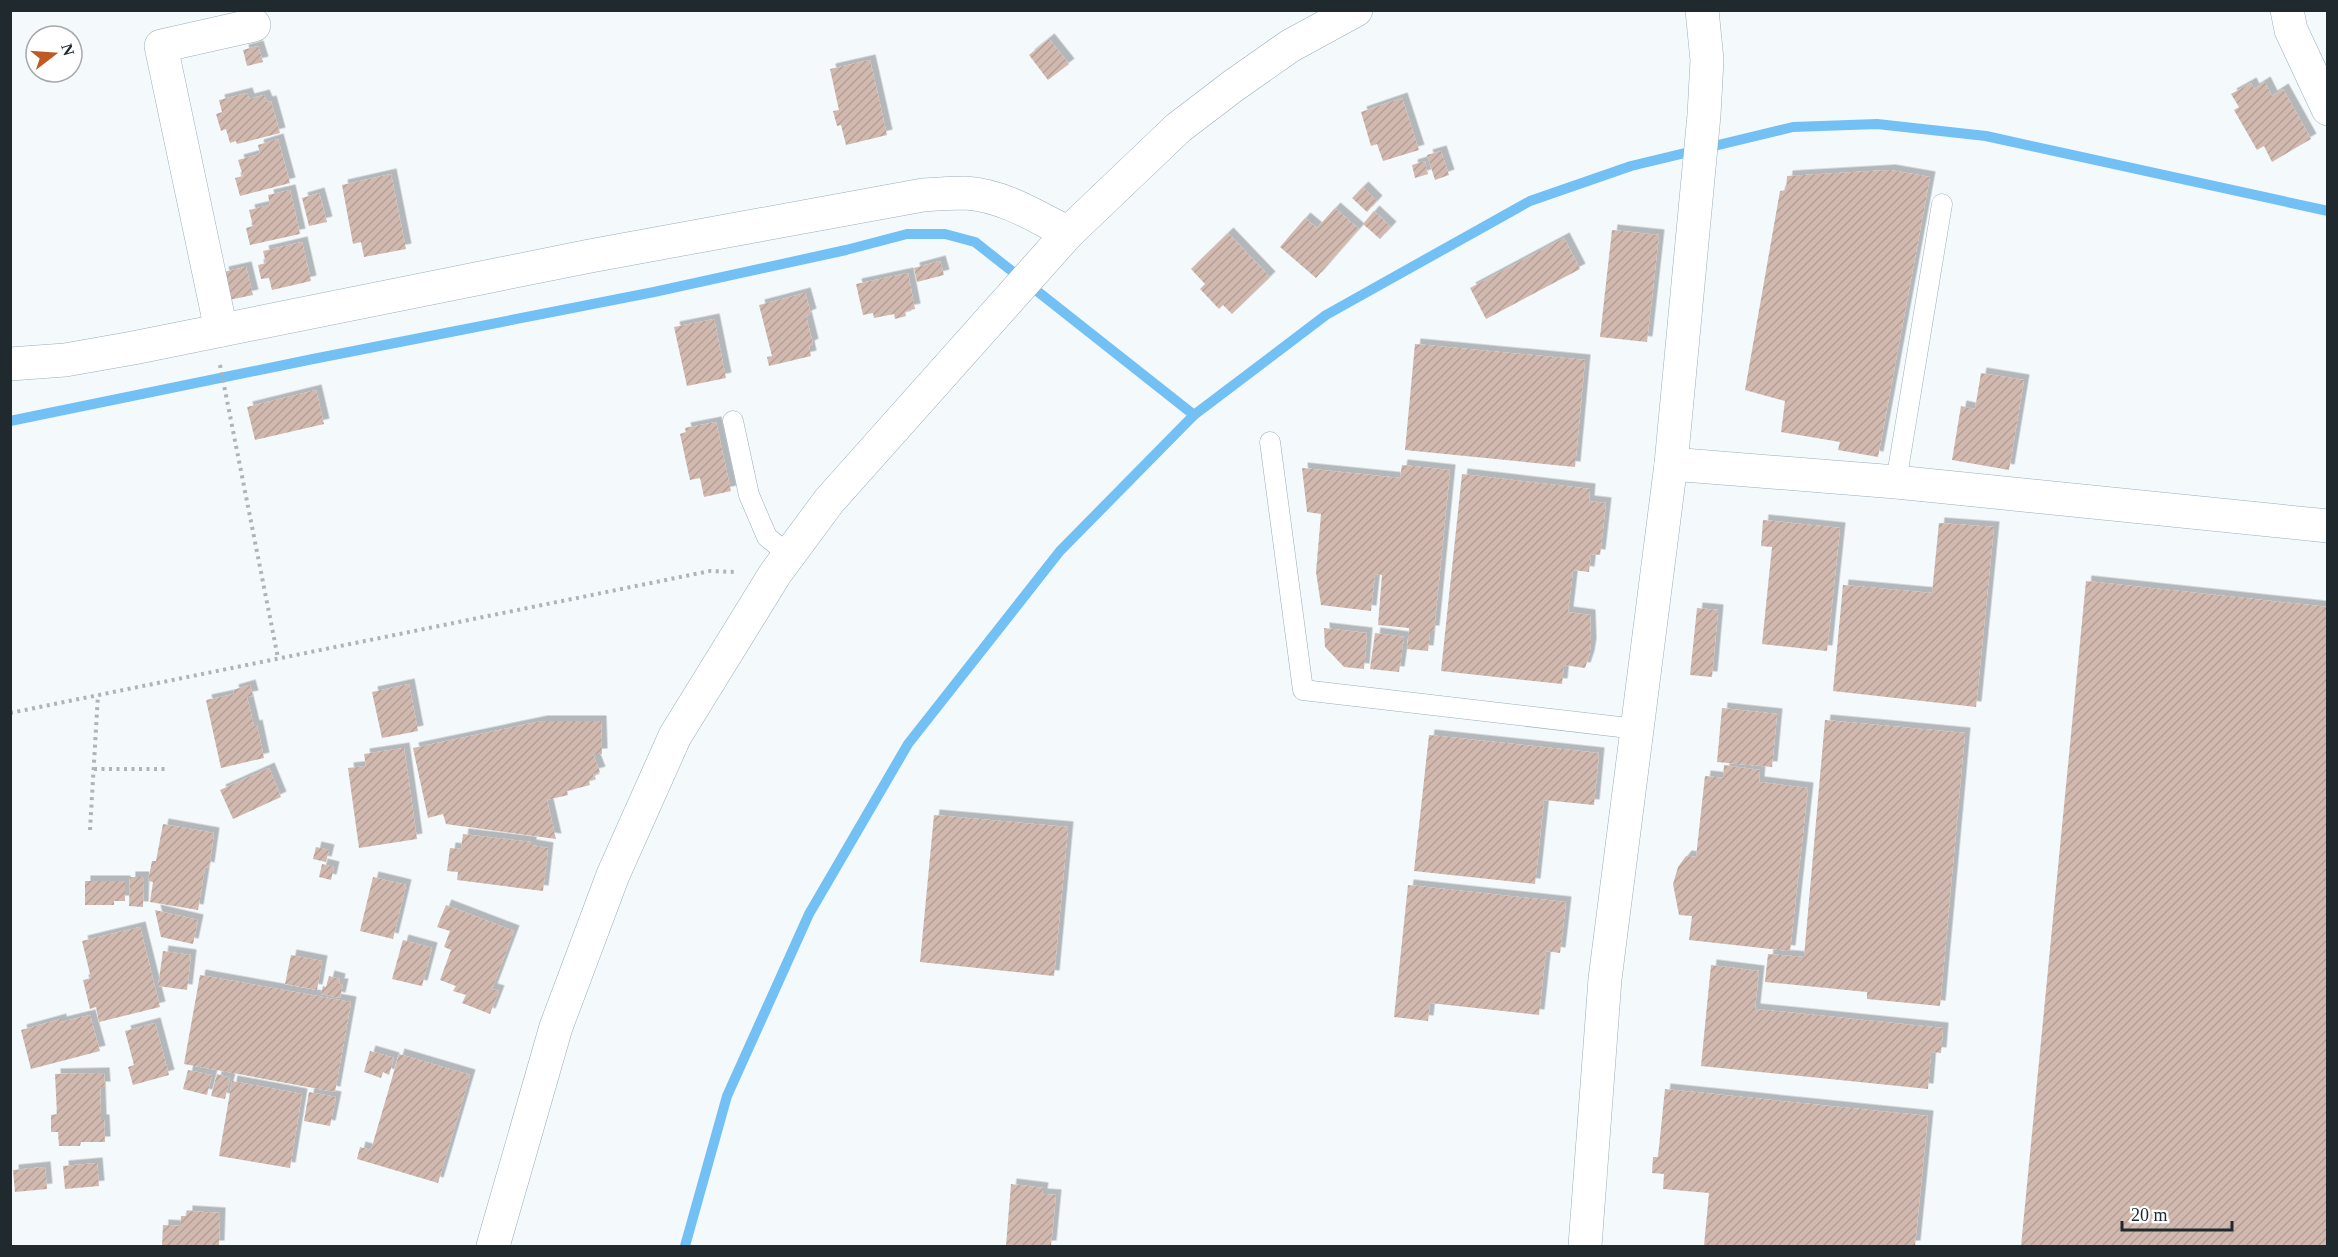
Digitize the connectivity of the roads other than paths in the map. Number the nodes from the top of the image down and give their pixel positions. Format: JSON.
{"nodes":[{"id":1,"x":1356,"y":10,"type":"edge"},
{"id":2,"x":1702,"y":10,"type":"edge"},
{"id":3,"x":2287,"y":10,"type":"edge"},
{"id":4,"x":254,"y":25,"type":"dead end"},
{"id":5,"x":2328,"y":109,"type":"edge"},
{"id":6,"x":1942,"y":204,"type":"dead end"},
{"id":7,"x":1068,"y":233,"type":"junction"},
{"id":8,"x":217,"y":331,"type":"junction"},
{"id":9,"x":10,"y":364,"type":"edge"},
{"id":10,"x":734,"y":421,"type":"dead end"},
{"id":11,"x":1270,"y":442,"type":"dead end"},
{"id":12,"x":1671,"y":464,"type":"junction"},
{"id":13,"x":1896,"y":482,"type":"junction"},
{"id":14,"x":2328,"y":526,"type":"edge"},
{"id":15,"x":782,"y":565,"type":"junction"},
{"id":16,"x":1637,"y":729,"type":"junction"},
{"id":17,"x":492,"y":1246,"type":"edge"},
{"id":18,"x":1585,"y":1246,"type":"edge"}],
"edges":[{"from":1,"to":7,"type":"street"},
{"from":2,"to":12,"type":"street"},
{"from":3,"to":5,"type":"street"},
{"from":4,"to":8,"type":"street"},
{"from":6,"to":13,"type":"lane"},
{"from":7,"to":8,"type":"street"},
{"from":7,"to":15,"type":"street"},
{"from":8,"to":9,"type":"street"},
{"from":10,"to":15,"type":"lane"},
{"from":11,"to":16,"type":"lane"},
{"from":12,"to":13,"type":"street"},
{"from":12,"to":16,"type":"street"},
{"from":13,"to":14,"type":"street"},
{"from":15,"to":17,"type":"street"},
{"from":16,"to":18,"type":"street"}]}
